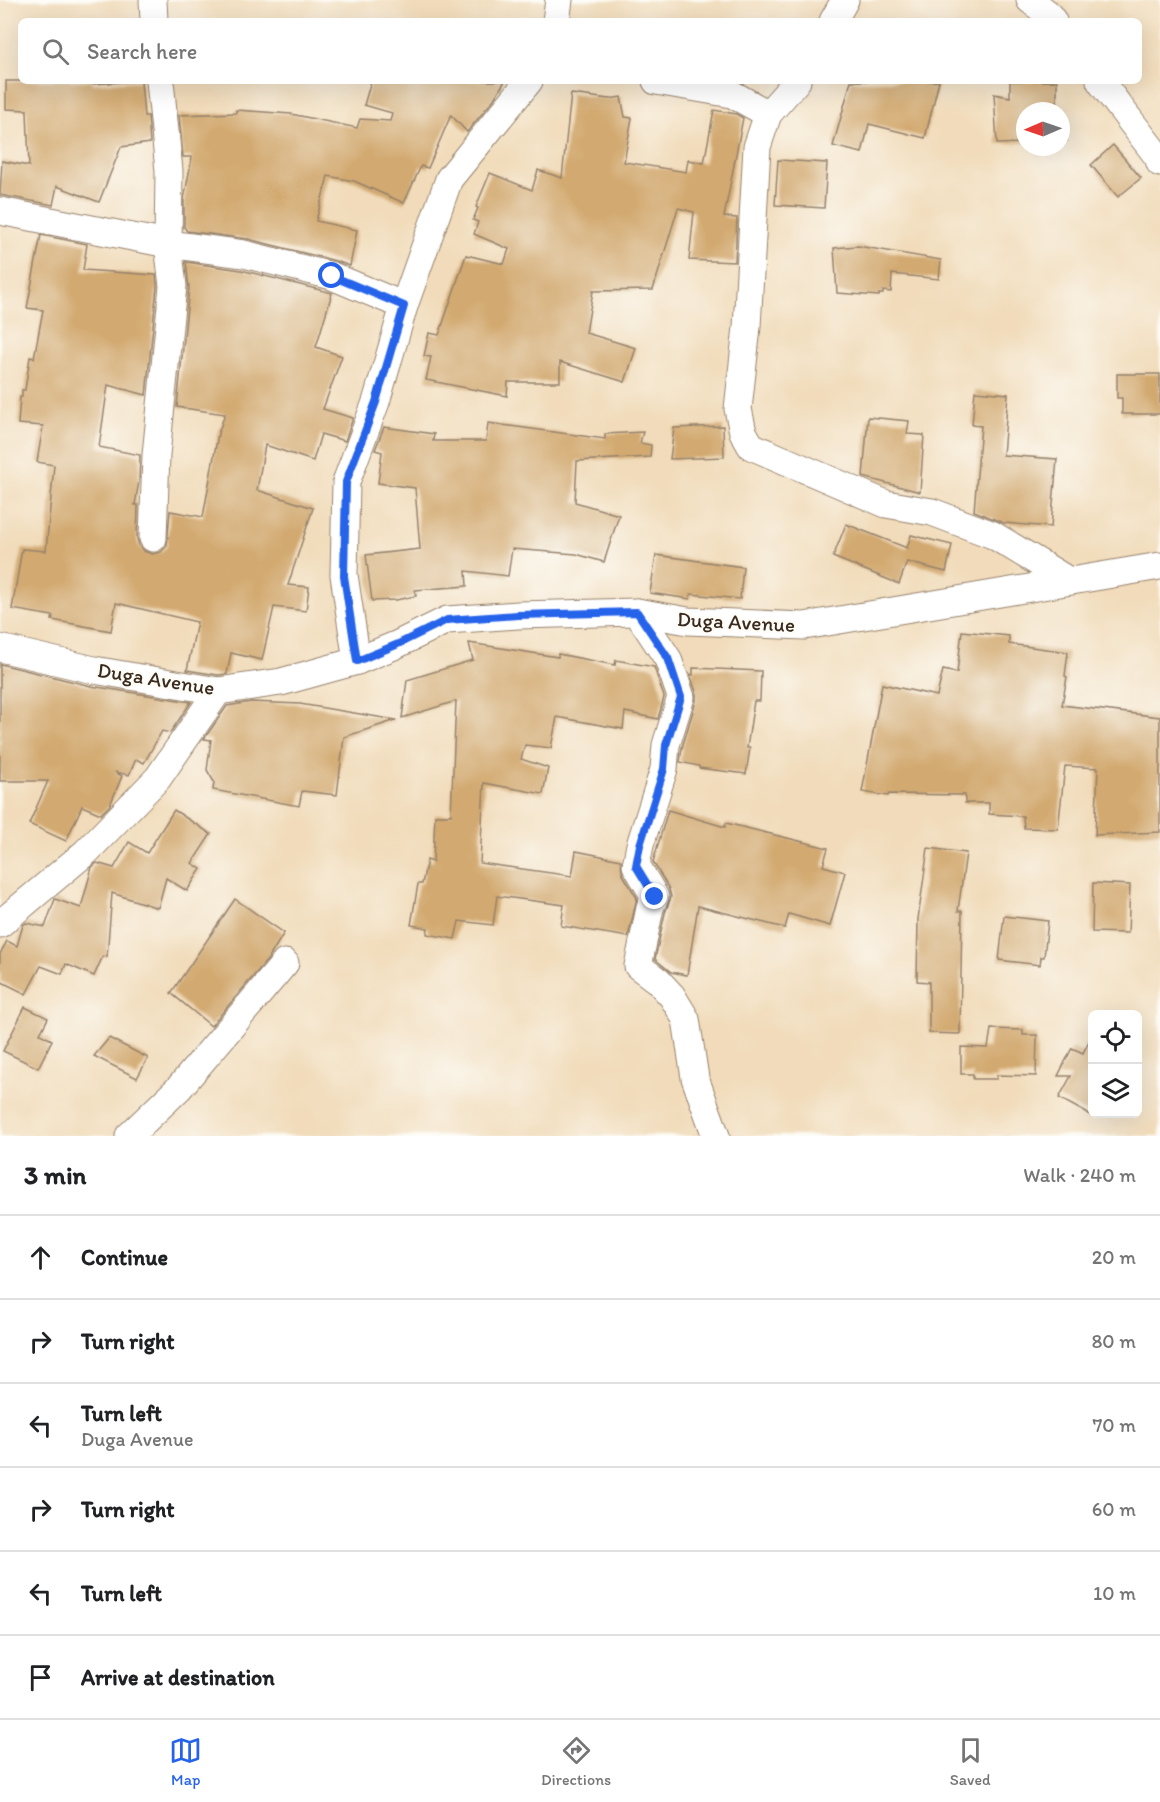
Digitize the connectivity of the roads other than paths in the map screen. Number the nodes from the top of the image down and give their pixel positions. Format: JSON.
{"nodes":[{"id":1,"x":153,"y":0,"type":"edge"},
{"id":2,"x":559,"y":0,"type":"edge"},
{"id":3,"x":844,"y":0,"type":"edge"},
{"id":4,"x":1030,"y":0,"type":"edge"},
{"id":5,"x":154,"y":18,"type":"edge"},
{"id":6,"x":556,"y":18,"type":"edge"},
{"id":7,"x":835,"y":18,"type":"edge"},
{"id":8,"x":1051,"y":18,"type":"edge"},
{"id":9,"x":160,"y":84,"type":"edge"},
{"id":10,"x":527,"y":84,"type":"edge"},
{"id":11,"x":674,"y":84,"type":"edge"},
{"id":12,"x":794,"y":84,"type":"edge"},
{"id":13,"x":1102,"y":84,"type":"edge"},
{"id":14,"x":768,"y":114,"type":"junction"},
{"id":15,"x":1159,"y":158,"type":"edge"},
{"id":16,"x":0,"y":211,"type":"edge"},
{"id":17,"x":168,"y":244,"type":"junction"},
{"id":18,"x":404,"y":306,"type":"junction"},
{"id":19,"x":153,"y":538,"type":"dead end"},
{"id":20,"x":1160,"y":566,"type":"edge"},
{"id":21,"x":1069,"y":581,"type":"junction"},
{"id":22,"x":637,"y":612,"type":"junction"},
{"id":23,"x":0,"y":648,"type":"edge"},
{"id":24,"x":357,"y":661,"type":"junction"},
{"id":25,"x":218,"y":691,"type":"junction"},
{"id":26,"x":0,"y":924,"type":"edge"},
{"id":27,"x":285,"y":963,"type":"dead end"},
{"id":28,"x":129,"y":1136,"type":"edge"},
{"id":29,"x":716,"y":1136,"type":"edge"}],
"edges":[{"from":1,"to":5,"type":"street"},
{"from":2,"to":6,"type":"street"},
{"from":3,"to":7,"type":"street"},
{"from":4,"to":8,"type":"street"},
{"from":9,"to":17,"type":"street"},
{"from":10,"to":18,"type":"street"},
{"from":11,"to":14,"type":"street"},
{"from":12,"to":14,"type":"street"},
{"from":13,"to":15,"type":"street"},
{"from":14,"to":21,"type":"street"},
{"from":16,"to":17,"type":"street"},
{"from":17,"to":18,"type":"street"},
{"from":17,"to":19,"type":"street"},
{"from":18,"to":24,"type":"street"},
{"from":20,"to":21,"type":"street","name":"Duga Avenue"},
{"from":21,"to":22,"type":"street","name":"Duga Avenue"},
{"from":22,"to":24,"type":"street","name":"Duga Avenue"},
{"from":22,"to":29,"type":"street"},
{"from":23,"to":25,"type":"street","name":"Duga Avenue"},
{"from":24,"to":25,"type":"street","name":"Duga Avenue"},
{"from":25,"to":26,"type":"street"},
{"from":27,"to":28,"type":"street"}]}
